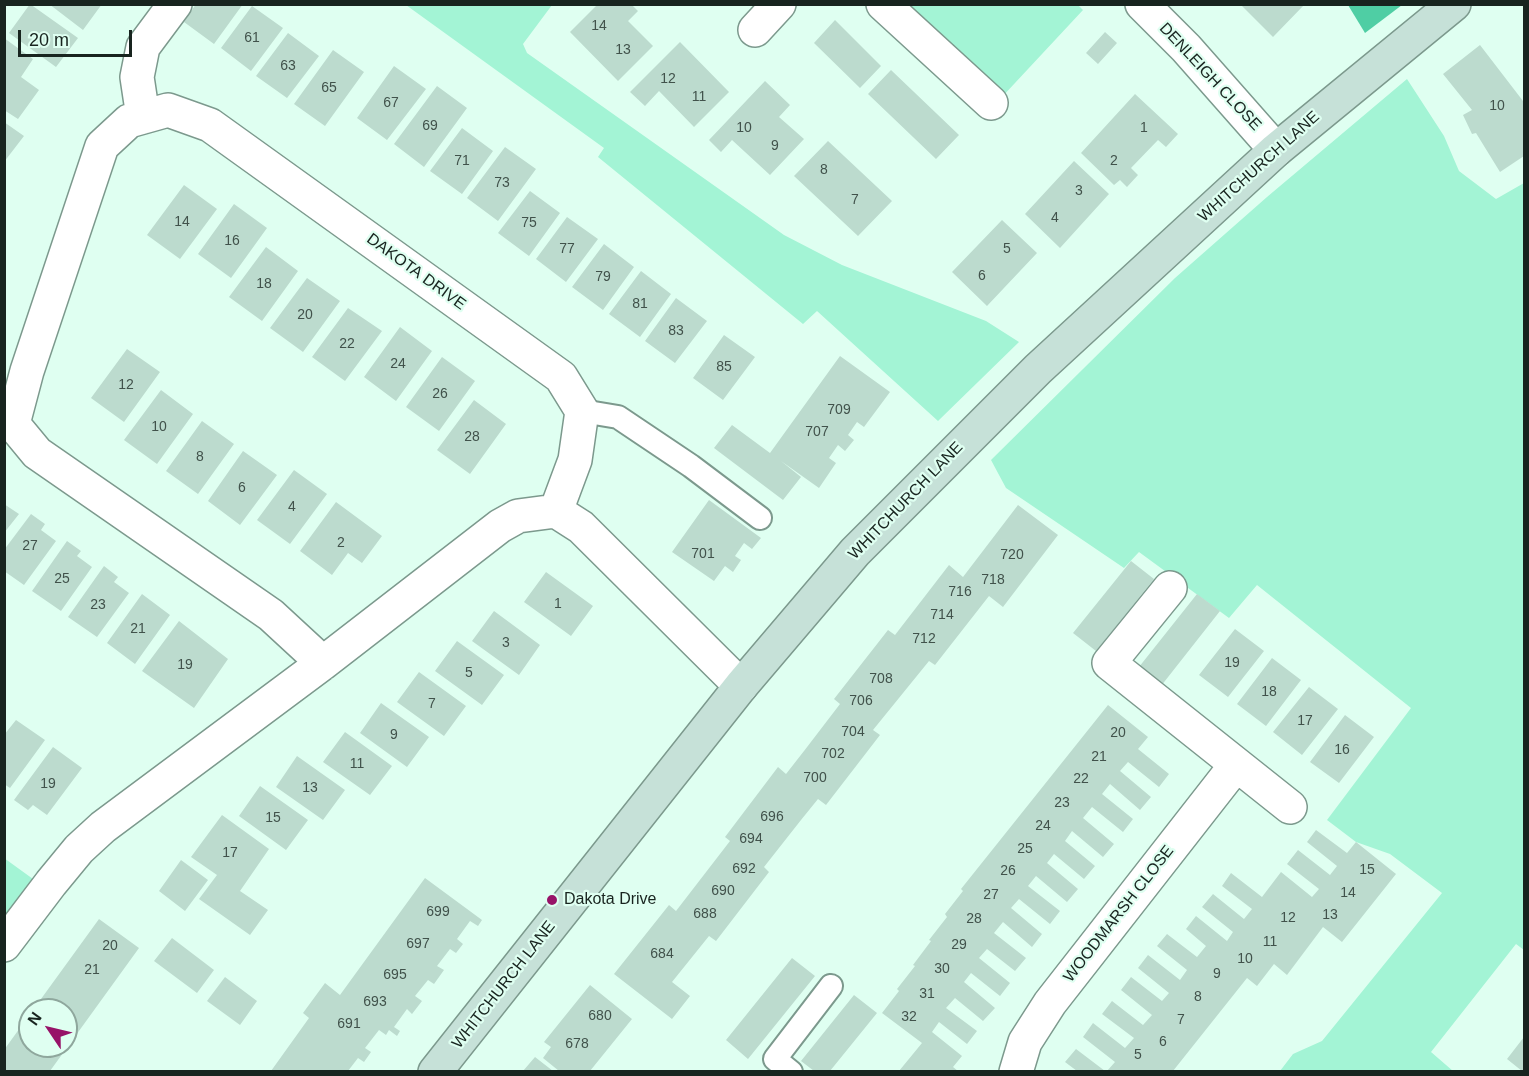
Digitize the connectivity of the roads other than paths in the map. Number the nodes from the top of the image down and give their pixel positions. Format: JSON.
{"nodes":[{"id":1,"x":175,"y":4,"type":"edge"},
{"id":2,"x":779,"y":4,"type":"edge"},
{"id":3,"x":883,"y":4,"type":"edge"},
{"id":4,"x":1142,"y":4,"type":"edge"},
{"id":5,"x":1454,"y":4,"type":"edge"},
{"id":6,"x":755,"y":30,"type":"dead end"},
{"id":7,"x":991,"y":103,"type":"dead end"},
{"id":8,"x":143,"y":117,"type":"junction"},
{"id":9,"x":1276,"y":150,"type":"junction"},
{"id":10,"x":582,"y":411,"type":"junction"},
{"id":11,"x":9,"y":430,"type":"edge"},
{"id":12,"x":556,"y":511,"type":"junction"},
{"id":13,"x":760,"y":518,"type":"dead end"},
{"id":14,"x":1170,"y":588,"type":"dead end"},
{"id":15,"x":323,"y":663,"type":"junction"},
{"id":16,"x":741,"y":686,"type":"junction"},
{"id":17,"x":1236,"y":765,"type":"junction"},
{"id":18,"x":1290,"y":807,"type":"dead end"},
{"id":19,"x":4,"y":945,"type":"edge"},
{"id":20,"x":831,"y":986,"type":"dead end"},
{"id":21,"x":435,"y":1071,"type":"edge"},
{"id":22,"x":791,"y":1071,"type":"edge"},
{"id":23,"x":1016,"y":1071,"type":"edge"}],
"edges":[{"from":1,"to":8,"type":"street"},
{"from":2,"to":6,"type":"street"},
{"from":3,"to":7,"type":"street"},
{"from":4,"to":9,"type":"street","name":"DENLEIGH CLOSE"},
{"from":5,"to":9,"type":"street","name":"WHITCHURCH LANE"},
{"from":8,"to":10,"type":"street","name":"DAKOTA DRIVE"},
{"from":8,"to":11,"type":"street","name":"DAKOTA DRIVE"},
{"from":9,"to":16,"type":"street","name":"WHITCHURCH LANE"},
{"from":10,"to":12,"type":"street"},
{"from":10,"to":13,"type":"lane"},
{"from":11,"to":15,"type":"street","name":"DAKOTA DRIVE"},
{"from":12,"to":15,"type":"street"},
{"from":12,"to":16,"type":"street"},
{"from":14,"to":17,"type":"street"},
{"from":15,"to":19,"type":"street"},
{"from":16,"to":21,"type":"street","name":"WHITCHURCH LANE"},
{"from":17,"to":18,"type":"street"},
{"from":17,"to":23,"type":"street","name":"WOODMARSH CLOSE"},
{"from":20,"to":22,"type":"lane"}]}
